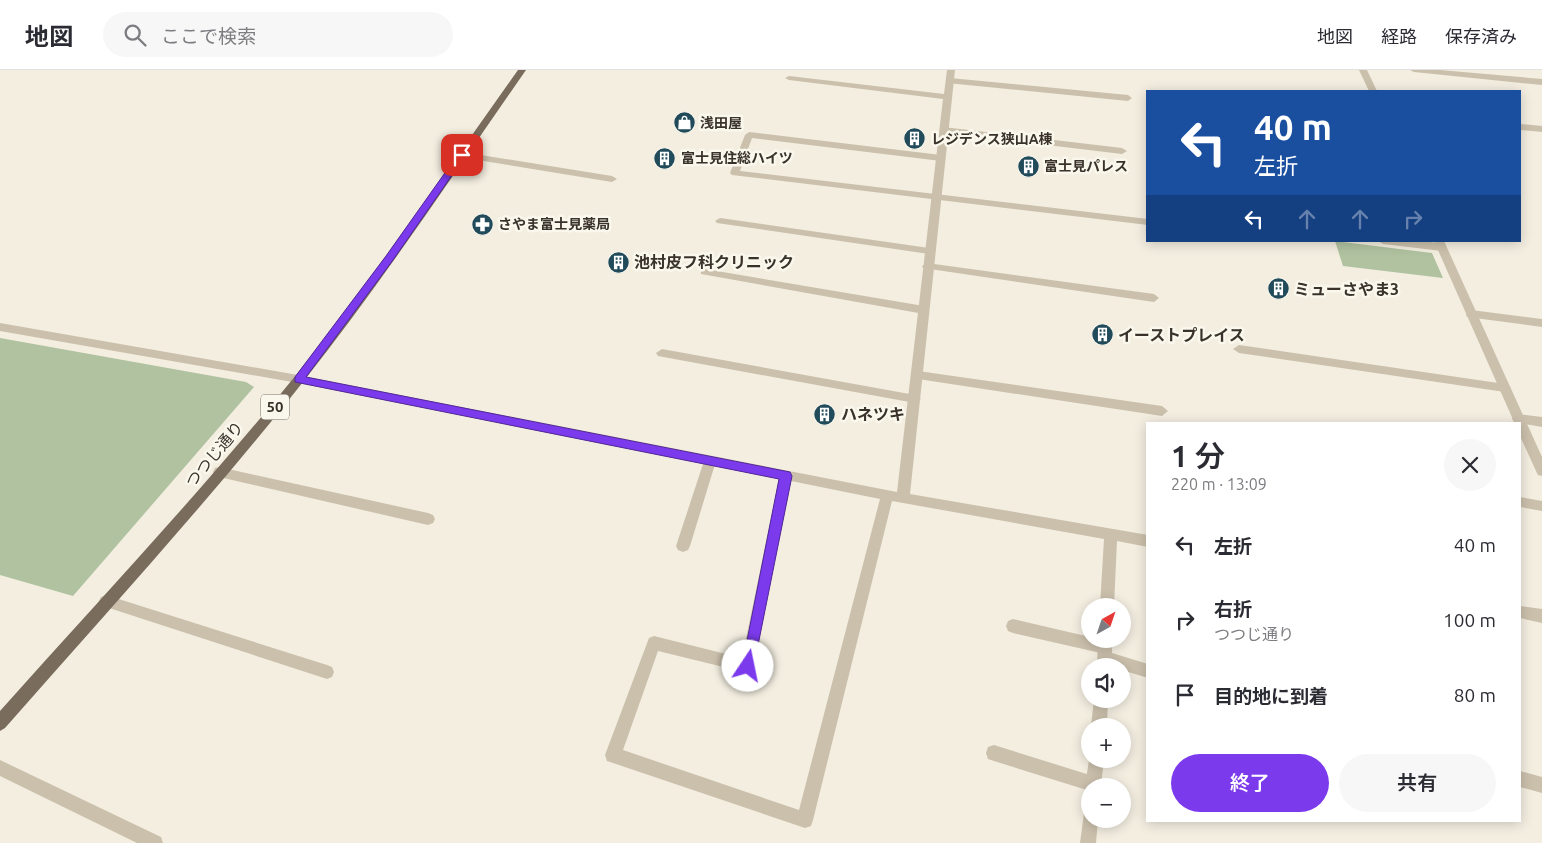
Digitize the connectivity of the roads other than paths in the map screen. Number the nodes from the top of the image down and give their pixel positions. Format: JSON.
{"nodes":[{"id":1,"x":522,"y":70,"type":"edge"},
{"id":2,"x":950,"y":70,"type":"edge"},
{"id":3,"x":1363,"y":70,"type":"edge"},
{"id":4,"x":1414,"y":70,"type":"edge"},
{"id":5,"x":789,"y":78,"type":"dead end"},
{"id":6,"x":950,"y":81,"type":"junction"},
{"id":7,"x":1542,"y":82,"type":"edge"},
{"id":8,"x":1373,"y":90,"type":"edge"},
{"id":9,"x":948,"y":97,"type":"junction"},
{"id":10,"x":1128,"y":98,"type":"dead end"},
{"id":11,"x":1521,"y":127,"type":"edge"},
{"id":12,"x":1542,"y":129,"type":"edge"},
{"id":13,"x":943,"y":130,"type":"junction"},
{"id":14,"x":1122,"y":151,"type":"dead end"},
{"id":15,"x":462,"y":155,"type":"junction"},
{"id":16,"x":941,"y":158,"type":"junction"},
{"id":17,"x":612,"y":178,"type":"dead end"},
{"id":18,"x":935,"y":198,"type":"junction"},
{"id":19,"x":720,"y":222,"type":"dead end"},
{"id":20,"x":1146,"y":222,"type":"edge"},
{"id":21,"x":1398,"y":242,"type":"edge"},
{"id":22,"x":1441,"y":245,"type":"edge"},
{"id":23,"x":929,"y":251,"type":"junction"},
{"id":24,"x":927,"y":266,"type":"junction"},
{"id":25,"x":705,"y":272,"type":"dead end"},
{"id":26,"x":1154,"y":298,"type":"dead end"},
{"id":27,"x":924,"y":310,"type":"junction"},
{"id":28,"x":1471,"y":314,"type":"junction"},
{"id":29,"x":1542,"y":323,"type":"edge"},
{"id":30,"x":0,"y":327,"type":"edge"},
{"id":31,"x":1239,"y":349,"type":"dead end"},
{"id":32,"x":662,"y":353,"type":"dead end"},
{"id":33,"x":918,"y":375,"type":"junction"},
{"id":34,"x":298,"y":379,"type":"junction"},
{"id":35,"x":1505,"y":388,"type":"junction"},
{"id":36,"x":915,"y":399,"type":"junction"},
{"id":37,"x":1162,"y":411,"type":"dead end"},
{"id":38,"x":1518,"y":419,"type":"junction"},
{"id":39,"x":1519,"y":422,"type":"edge"},
{"id":40,"x":1542,"y":422,"type":"edge"},
{"id":41,"x":1521,"y":426,"type":"edge"},
{"id":42,"x":710,"y":461,"type":"junction"},
{"id":43,"x":1542,"y":471,"type":"edge"},
{"id":44,"x":219,"y":472,"type":"junction"},
{"id":45,"x":786,"y":476,"type":"junction"},
{"id":46,"x":887,"y":495,"type":"junction"},
{"id":47,"x":903,"y":498,"type":"junction"},
{"id":48,"x":1521,"y":502,"type":"edge"},
{"id":49,"x":1542,"y":506,"type":"edge"},
{"id":50,"x":428,"y":519,"type":"dead end"},
{"id":51,"x":1111,"y":534,"type":"junction"},
{"id":52,"x":1146,"y":541,"type":"edge"},
{"id":53,"x":683,"y":546,"type":"dead end"},
{"id":54,"x":1107,"y":598,"type":"edge"},
{"id":55,"x":106,"y":601,"type":"junction"},
{"id":56,"x":1521,"y":612,"type":"edge"},
{"id":57,"x":1542,"y":616,"type":"edge"},
{"id":58,"x":1013,"y":626,"type":"dead end"},
{"id":59,"x":1105,"y":653,"type":"edge"},
{"id":60,"x":1146,"y":669,"type":"edge"},
{"id":61,"x":327,"y":672,"type":"dead end"},
{"id":62,"x":0,"y":723,"type":"edge"},
{"id":63,"x":994,"y":753,"type":"dead end"},
{"id":64,"x":0,"y":768,"type":"edge"},
{"id":65,"x":1521,"y":779,"type":"edge"},
{"id":66,"x":1081,"y":781,"type":"edge"},
{"id":67,"x":1542,"y":785,"type":"edge"},
{"id":68,"x":1089,"y":828,"type":"edge"},
{"id":69,"x":155,"y":843,"type":"edge"},
{"id":70,"x":1088,"y":843,"type":"edge"}],
"edges":[{"from":1,"to":15,"type":"main road","name":"つつじ通り","number":"50"},
{"from":2,"to":6,"type":"street"},
{"from":3,"to":8,"type":"street"},
{"from":4,"to":7,"type":"street"},
{"from":5,"to":9,"type":"street"},
{"from":6,"to":9,"type":"street"},
{"from":6,"to":10,"type":"street"},
{"from":9,"to":13,"type":"street"},
{"from":11,"to":12,"type":"street"},
{"from":13,"to":14,"type":"street"},
{"from":13,"to":16,"type":"street"},
{"from":15,"to":17,"type":"street"},
{"from":15,"to":34,"type":"main road","name":"つつじ通り","number":"50"},
{"from":16,"to":18,"type":"street"},
{"from":16,"to":18,"type":"street"},
{"from":18,"to":20,"type":"street"},
{"from":18,"to":23,"type":"street"},
{"from":19,"to":23,"type":"street"},
{"from":21,"to":22,"type":"street"},
{"from":22,"to":28,"type":"street"},
{"from":23,"to":24,"type":"street"},
{"from":24,"to":26,"type":"street"},
{"from":24,"to":27,"type":"street"},
{"from":25,"to":27,"type":"street"},
{"from":27,"to":33,"type":"street"},
{"from":28,"to":29,"type":"street"},
{"from":28,"to":35,"type":"street"},
{"from":30,"to":34,"type":"street"},
{"from":31,"to":35,"type":"street"},
{"from":32,"to":36,"type":"street"},
{"from":33,"to":36,"type":"street"},
{"from":33,"to":37,"type":"street"},
{"from":34,"to":42,"type":"street"},
{"from":34,"to":44,"type":"main road","name":"つつじ通り","number":"50"},
{"from":35,"to":38,"type":"street"},
{"from":36,"to":47,"type":"street"},
{"from":38,"to":39,"type":"street"},
{"from":38,"to":40,"type":"street"},
{"from":41,"to":43,"type":"street"},
{"from":42,"to":45,"type":"street"},
{"from":42,"to":53,"type":"street"},
{"from":44,"to":50,"type":"street"},
{"from":44,"to":55,"type":"main road","name":"つつじ通り","number":"50"},
{"from":45,"to":46,"type":"street"},
{"from":45,"to":46,"type":"street"},
{"from":46,"to":47,"type":"street"},
{"from":47,"to":51,"type":"street"},
{"from":48,"to":49,"type":"street"},
{"from":51,"to":52,"type":"street"},
{"from":51,"to":54,"type":"street"},
{"from":55,"to":61,"type":"street"},
{"from":55,"to":62,"type":"main road","name":"つつじ通り","number":"50"},
{"from":56,"to":57,"type":"street"},
{"from":58,"to":59,"type":"street"},
{"from":59,"to":60,"type":"street"},
{"from":63,"to":66,"type":"street"},
{"from":64,"to":69,"type":"street"},
{"from":65,"to":67,"type":"street"},
{"from":68,"to":70,"type":"street"}]}
